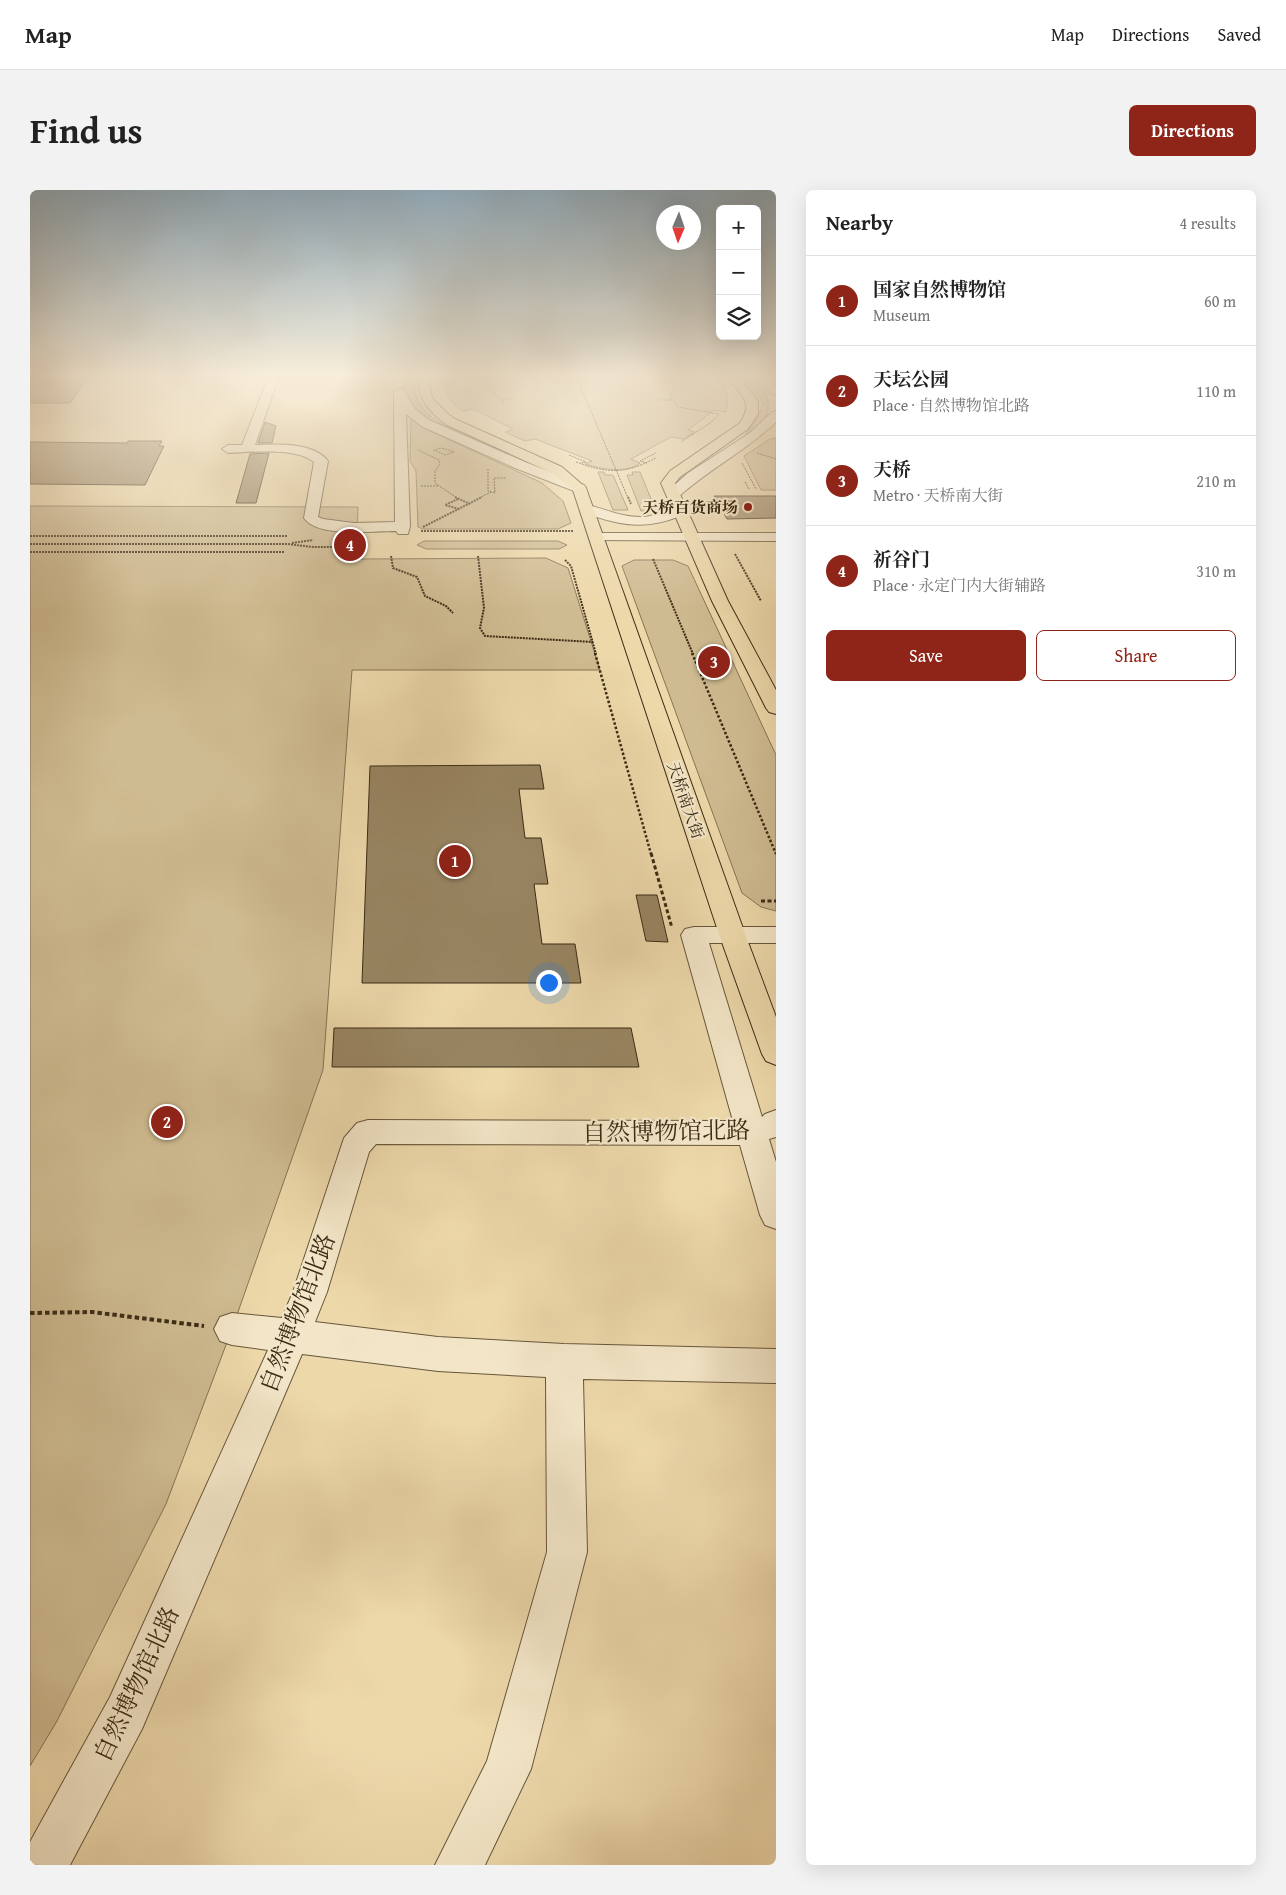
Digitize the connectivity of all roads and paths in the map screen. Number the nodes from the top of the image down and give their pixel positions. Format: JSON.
{"nodes":[{"id":1,"x":311,"y":454,"type":"edge"},
{"id":2,"x":401,"y":454,"type":"edge"},
{"id":3,"x":429,"y":454,"type":"edge"},
{"id":4,"x":438,"y":454,"type":"edge"},
{"id":5,"x":495,"y":454,"type":"edge"},
{"id":6,"x":522,"y":454,"type":"edge"},
{"id":7,"x":567,"y":454,"type":"edge"},
{"id":8,"x":610,"y":454,"type":"edge"},
{"id":9,"x":654,"y":454,"type":"edge"},
{"id":10,"x":704,"y":454,"type":"edge"},
{"id":11,"x":432,"y":456,"type":"junction"},
{"id":12,"x":735,"y":456,"type":"joint"},
{"id":13,"x":566,"y":458,"type":"dead end"},
{"id":14,"x":656,"y":458,"type":"dead end"},
{"id":15,"x":580,"y":463,"type":"junction"},
{"id":16,"x":646,"y":463,"type":"junction"},
{"id":17,"x":488,"y":466,"type":"dead end"},
{"id":18,"x":617,"y":471,"type":"junction"},
{"id":19,"x":745,"y":482,"type":"dead end"},
{"id":20,"x":421,"y":486,"type":"dead end"},
{"id":21,"x":438,"y":486,"type":"junction"},
{"id":22,"x":579,"y":488,"type":"junction"},
{"id":23,"x":749,"y":489,"type":"dead end"},
{"id":24,"x":756,"y":489,"type":"dead end"},
{"id":25,"x":488,"y":491,"type":"dead end"},
{"id":26,"x":491,"y":492,"type":"dead end"},
{"id":27,"x":673,"y":494,"type":"junction"},
{"id":28,"x":458,"y":499,"type":"junction"},
{"id":29,"x":470,"y":504,"type":"junction"},
{"id":30,"x":459,"y":509,"type":"junction"},
{"id":31,"x":587,"y":509,"type":"junction"},
{"id":32,"x":680,"y":511,"type":"junction"},
{"id":33,"x":639,"y":522,"type":"junction"},
{"id":34,"x":403,"y":528,"type":"junction"},
{"id":35,"x":420,"y":528,"type":"dead end"},
{"id":36,"x":573,"y":531,"type":"dead end"},
{"id":37,"x":30,"y":536,"type":"edge"},
{"id":38,"x":288,"y":536,"type":"dead end"},
{"id":39,"x":776,"y":537,"type":"edge"},
{"id":40,"x":597,"y":542,"type":"junction"},
{"id":41,"x":694,"y":542,"type":"junction"},
{"id":42,"x":30,"y":544,"type":"edge"},
{"id":43,"x":776,"y":545,"type":"edge"},
{"id":44,"x":350,"y":547,"type":"dead end"},
{"id":45,"x":30,"y":552,"type":"edge"},
{"id":46,"x":285,"y":552,"type":"dead end"},
{"id":47,"x":735,"y":554,"type":"dead end"},
{"id":48,"x":391,"y":556,"type":"dead end"},
{"id":49,"x":478,"y":556,"type":"dead end"},
{"id":50,"x":652,"y":559,"type":"dead end"},
{"id":51,"x":565,"y":560,"type":"dead end"},
{"id":52,"x":761,"y":601,"type":"dead end"},
{"id":53,"x":454,"y":613,"type":"dead end"},
{"id":54,"x":593,"y":642,"type":"junction"},
{"id":55,"x":776,"y":708,"type":"edge"},
{"id":56,"x":776,"y":854,"type":"edge"},
{"id":57,"x":761,"y":901,"type":"dead end"},
{"id":58,"x":776,"y":901,"type":"edge"},
{"id":59,"x":683,"y":932,"type":"junction"},
{"id":60,"x":732,"y":934,"type":"junction"},
{"id":61,"x":776,"y":935,"type":"edge"},
{"id":62,"x":776,"y":1054,"type":"edge"},
{"id":63,"x":764,"y":1128,"type":"edge"},
{"id":64,"x":776,"y":1216,"type":"edge"},
{"id":65,"x":30,"y":1312,"type":"edge"},
{"id":66,"x":232,"y":1330,"type":"joint"},
{"id":67,"x":292,"y":1336,"type":"junction"},
{"id":68,"x":564,"y":1361,"type":"junction"},
{"id":69,"x":776,"y":1366,"type":"edge"},
{"id":70,"x":44,"y":1865,"type":"edge"},
{"id":71,"x":459,"y":1865,"type":"edge"}],
"edges":[{"from":1,"to":34,"type":"street"},
{"from":2,"to":34,"type":"street"},
{"from":3,"to":11,"type":"path"},
{"from":4,"to":11,"type":"path"},
{"from":5,"to":22,"type":"street"},
{"from":6,"to":22,"type":"main road"},
{"from":7,"to":15,"type":"path"},
{"from":8,"to":18,"type":"path"},
{"from":9,"to":16,"type":"path"},
{"from":10,"to":27,"type":"main road"},
{"from":11,"to":21,"type":"path"},
{"from":12,"to":24,"type":"path"},
{"from":12,"to":27,"type":"street"},
{"from":13,"to":15,"type":"path"},
{"from":14,"to":16,"type":"path"},
{"from":15,"to":18,"type":"path"},
{"from":16,"to":18,"type":"path"},
{"from":17,"to":25,"type":"path"},
{"from":18,"to":33,"type":"path"},
{"from":19,"to":23,"type":"path"},
{"from":20,"to":21,"type":"path"},
{"from":21,"to":28,"type":"path"},
{"from":22,"to":31,"type":"main road","name":"天桥南大街"},
{"from":26,"to":29,"type":"path"},
{"from":27,"to":32,"type":"main road"},
{"from":28,"to":29,"type":"path"},
{"from":28,"to":30,"type":"path"},
{"from":29,"to":30,"type":"path"},
{"from":30,"to":35,"type":"path"},
{"from":31,"to":33,"type":"street"},
{"from":31,"to":40,"type":"main road","name":"天桥南大街"},
{"from":32,"to":33,"type":"street"},
{"from":32,"to":41,"type":"main road"},
{"from":34,"to":36,"type":"path"},
{"from":37,"to":38,"type":"path"},
{"from":39,"to":41,"type":"street"},
{"from":40,"to":41,"type":"street"},
{"from":40,"to":60,"type":"main road","name":"天桥南大街"},
{"from":41,"to":43,"type":"street"},
{"from":41,"to":55,"type":"main road"},
{"from":42,"to":44,"type":"path"},
{"from":45,"to":46,"type":"path"},
{"from":47,"to":52,"type":"path"},
{"from":48,"to":53,"type":"path"},
{"from":49,"to":54,"type":"path"},
{"from":50,"to":56,"type":"path"},
{"from":51,"to":54,"type":"path"},
{"from":54,"to":59,"type":"path"},
{"from":57,"to":58,"type":"path"},
{"from":59,"to":60,"type":"street"},
{"from":59,"to":63,"type":"street"},
{"from":60,"to":61,"type":"street"},
{"from":60,"to":62,"type":"main road","name":"天桥南大街"},
{"from":63,"to":64,"type":"street"},
{"from":63,"to":67,"type":"street","name":"自然博物馆北路"},
{"from":65,"to":66,"type":"path"},
{"from":66,"to":67,"type":"street"},
{"from":67,"to":68,"type":"street"},
{"from":67,"to":70,"type":"street","name":"自然博物馆北路"},
{"from":68,"to":69,"type":"street"},
{"from":68,"to":71,"type":"street"}]}
